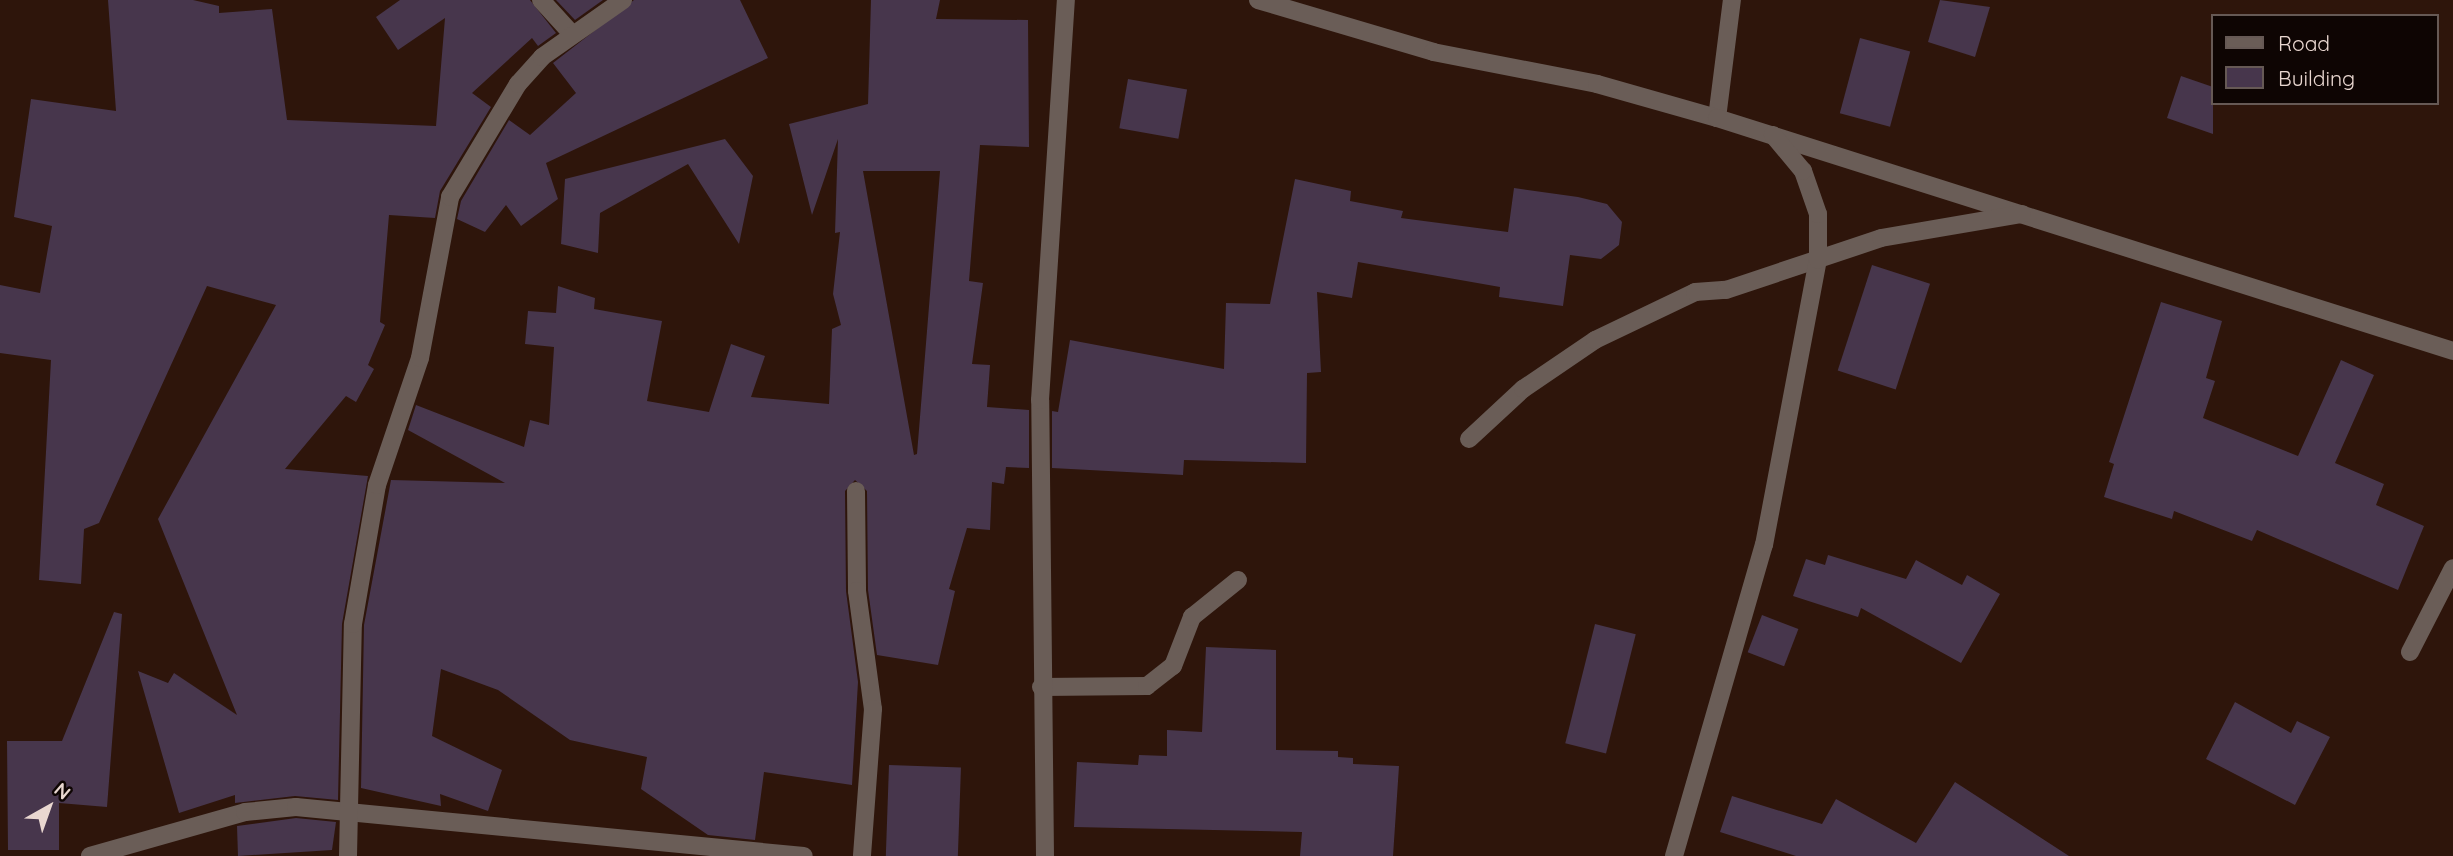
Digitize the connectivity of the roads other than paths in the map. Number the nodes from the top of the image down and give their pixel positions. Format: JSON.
{"nodes":[{"id":1,"x":541,"y":0,"type":"edge"},
{"id":2,"x":623,"y":0,"type":"edge"},
{"id":3,"x":1066,"y":0,"type":"edge"},
{"id":4,"x":1258,"y":0,"type":"edge"},
{"id":5,"x":1732,"y":0,"type":"edge"},
{"id":6,"x":571,"y":33,"type":"junction"},
{"id":7,"x":1717,"y":118,"type":"junction"},
{"id":8,"x":1772,"y":134,"type":"junction"},
{"id":9,"x":2027,"y":213,"type":"junction"},
{"id":10,"x":1818,"y":260,"type":"junction"},
{"id":11,"x":2453,"y":351,"type":"edge"},
{"id":12,"x":1469,"y":439,"type":"dead end"},
{"id":13,"x":856,"y":491,"type":"dead end"},
{"id":14,"x":2453,"y":568,"type":"edge"},
{"id":15,"x":1238,"y":580,"type":"dead end"},
{"id":16,"x":2410,"y":652,"type":"dead end"},
{"id":17,"x":1041,"y":687,"type":"junction"},
{"id":18,"x":351,"y":810,"type":"junction"},
{"id":19,"x":90,"y":856,"type":"edge"},
{"id":20,"x":348,"y":856,"type":"edge"},
{"id":21,"x":804,"y":856,"type":"edge"},
{"id":22,"x":862,"y":856,"type":"edge"},
{"id":23,"x":1045,"y":856,"type":"edge"},
{"id":24,"x":1674,"y":856,"type":"edge"}],
"edges":[{"from":1,"to":6,"type":"street"},
{"from":2,"to":6,"type":"street"},
{"from":3,"to":17,"type":"street"},
{"from":4,"to":7,"type":"street"},
{"from":5,"to":7,"type":"street"},
{"from":6,"to":18,"type":"street"},
{"from":7,"to":8,"type":"street"},
{"from":8,"to":9,"type":"street"},
{"from":8,"to":10,"type":"street"},
{"from":9,"to":10,"type":"street"},
{"from":9,"to":11,"type":"street"},
{"from":10,"to":12,"type":"street"},
{"from":10,"to":24,"type":"street"},
{"from":13,"to":22,"type":"street"},
{"from":14,"to":16,"type":"street"},
{"from":15,"to":17,"type":"street"},
{"from":17,"to":23,"type":"street"},
{"from":18,"to":19,"type":"street"},
{"from":18,"to":20,"type":"street"},
{"from":18,"to":21,"type":"street"}]}
